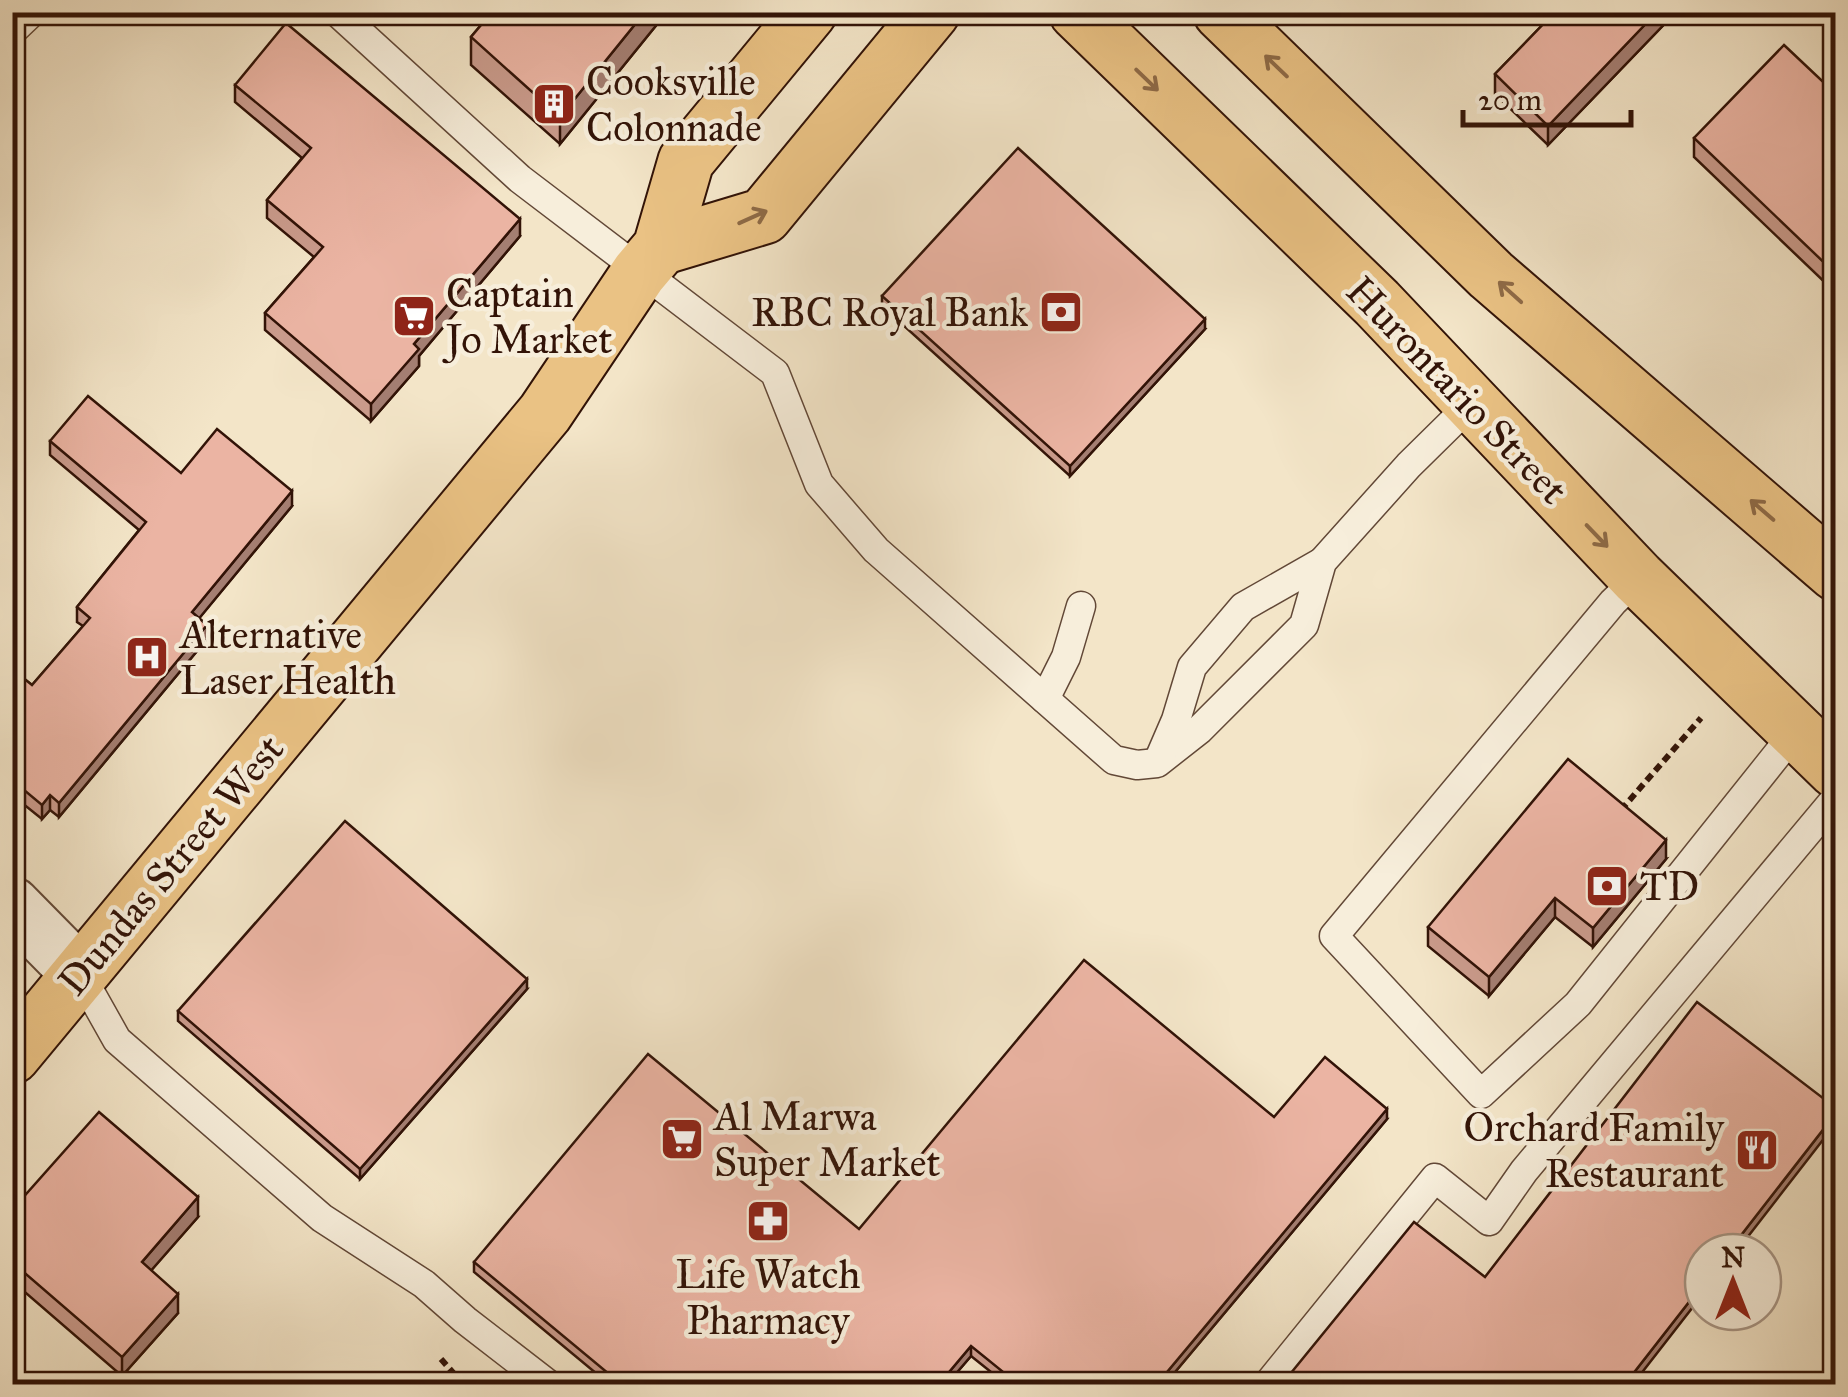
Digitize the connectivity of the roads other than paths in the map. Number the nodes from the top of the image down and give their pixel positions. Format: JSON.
{"nodes":[{"id":1,"x":32,"y":12,"type":"edge"},
{"id":2,"x":337,"y":12,"type":"edge"},
{"id":3,"x":809,"y":12,"type":"edge"},
{"id":4,"x":932,"y":12,"type":"edge"},
{"id":5,"x":1077,"y":12,"type":"edge"},
{"id":6,"x":1221,"y":12,"type":"edge"},
{"id":7,"x":12,"y":30,"type":"edge"},
{"id":8,"x":650,"y":260,"type":"junction"},
{"id":9,"x":1472,"y":403,"type":"junction"},
{"id":10,"x":1322,"y":562,"type":"junction"},
{"id":11,"x":1836,"y":574,"type":"edge"},
{"id":12,"x":1638,"y":578,"type":"junction"},
{"id":13,"x":1081,"y":606,"type":"dead end"},
{"id":14,"x":1045,"y":699,"type":"junction"},
{"id":15,"x":1796,"y":731,"type":"junction"},
{"id":16,"x":1157,"y":763,"type":"junction"},
{"id":17,"x":1836,"y":770,"type":"edge"},
{"id":18,"x":1836,"y":798,"type":"edge"},
{"id":19,"x":12,"y":905,"type":"edge"},
{"id":20,"x":80,"y":974,"type":"junction"},
{"id":21,"x":12,"y":1056,"type":"edge"},
{"id":22,"x":548,"y":1384,"type":"edge"},
{"id":23,"x":1268,"y":1384,"type":"edge"}],
"edges":[{"from":1,"to":7,"type":"lane"},
{"from":2,"to":8,"type":"lane"},
{"from":3,"to":8,"type":"main road","name":"Dundas Street West"},
{"from":8,"to":4,"type":"main road","one_way":true},
{"from":5,"to":9,"type":"main road","name":"Hurontario Street","one_way":true},
{"from":11,"to":6,"type":"main road","one_way":true},
{"from":8,"to":14,"type":"lane"},
{"from":8,"to":20,"type":"main road","name":"Dundas Street West"},
{"from":9,"to":10,"type":"lane"},
{"from":9,"to":12,"type":"main road","name":"Hurontario Street","one_way":true},
{"from":10,"to":16,"type":"lane"},
{"from":10,"to":16,"type":"lane"},
{"from":12,"to":15,"type":"main road","name":"Hurontario Street"},
{"from":12,"to":15,"type":"lane"},
{"from":13,"to":14,"type":"lane"},
{"from":14,"to":16,"type":"lane"},
{"from":15,"to":17,"type":"main road","name":"Hurontario Street"},
{"from":18,"to":23,"type":"lane"},
{"from":19,"to":20,"type":"street"},
{"from":20,"to":21,"type":"main road","name":"Dundas Street West"},
{"from":20,"to":22,"type":"lane"}]}
